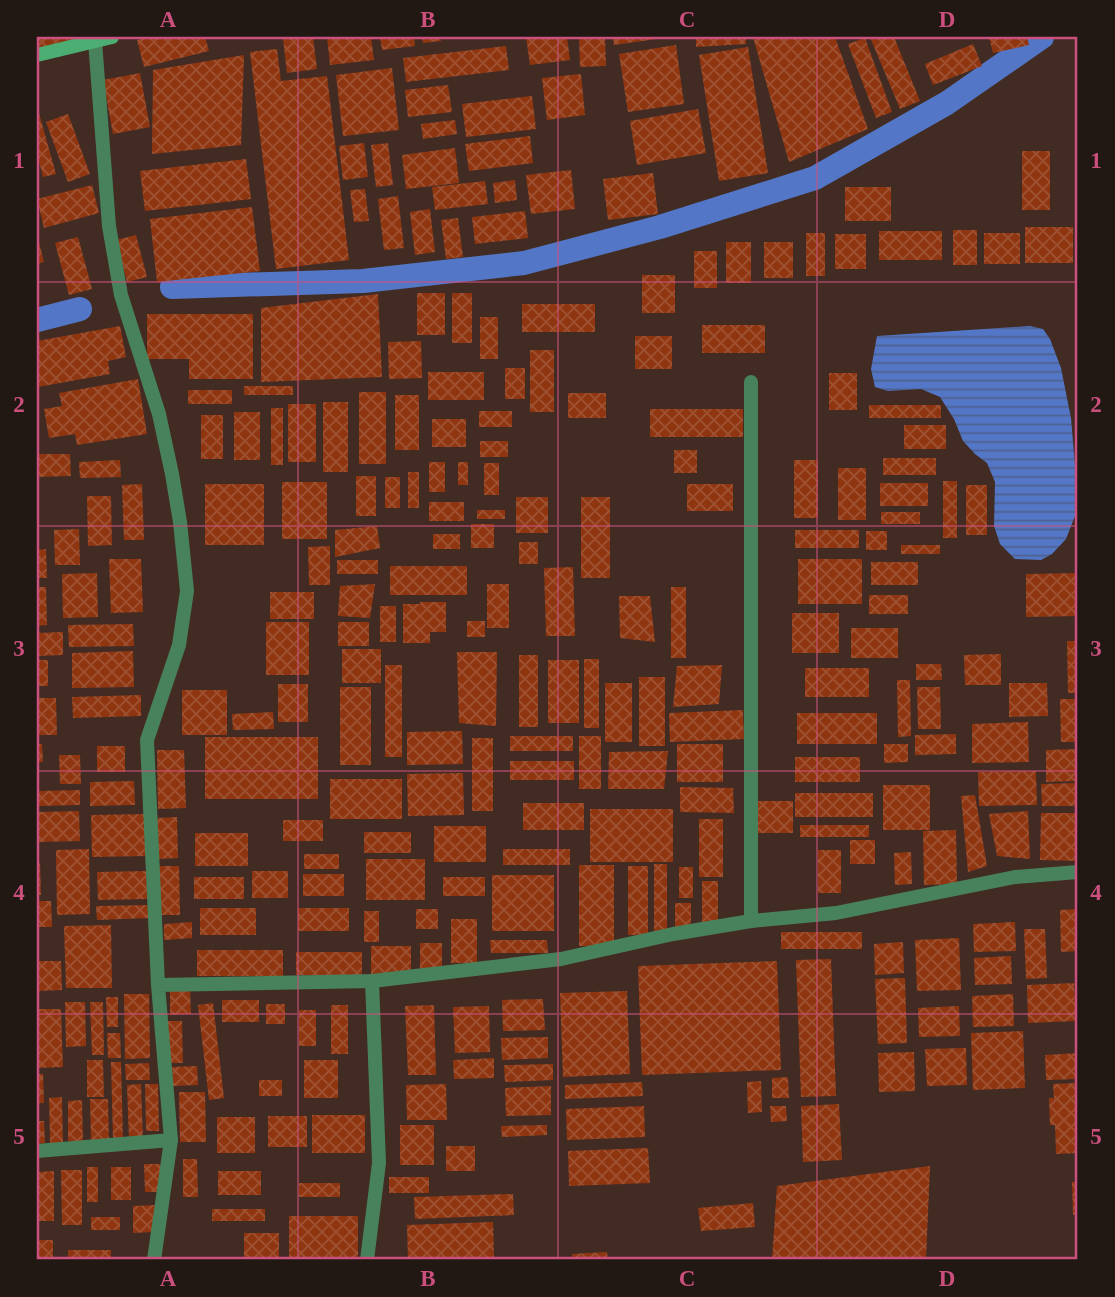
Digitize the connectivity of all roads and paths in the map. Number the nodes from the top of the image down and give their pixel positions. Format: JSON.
{"nodes":[{"id":1,"x":112,"y":37,"type":"edge"},
{"id":2,"x":95,"y":41,"type":"junction"},
{"id":3,"x":37,"y":55,"type":"edge"},
{"id":4,"x":751,"y":382,"type":"dead end"},
{"id":5,"x":1078,"y":872,"type":"edge"},
{"id":6,"x":751,"y":921,"type":"junction"},
{"id":7,"x":372,"y":981,"type":"junction"},
{"id":8,"x":158,"y":985,"type":"junction"},
{"id":9,"x":171,"y":1140,"type":"junction"},
{"id":10,"x":37,"y":1151,"type":"edge"},
{"id":11,"x":154,"y":1260,"type":"edge"},
{"id":12,"x":367,"y":1260,"type":"edge"}],
"edges":[{"from":1,"to":2,"type":"street"},
{"from":2,"to":3,"type":"street"},
{"from":2,"to":8,"type":"street"},
{"from":4,"to":6,"type":"street"},
{"from":5,"to":6,"type":"street"},
{"from":6,"to":7,"type":"street"},
{"from":7,"to":8,"type":"street"},
{"from":7,"to":12,"type":"street"},
{"from":8,"to":9,"type":"street"},
{"from":9,"to":10,"type":"street"},
{"from":9,"to":11,"type":"street"}]}
